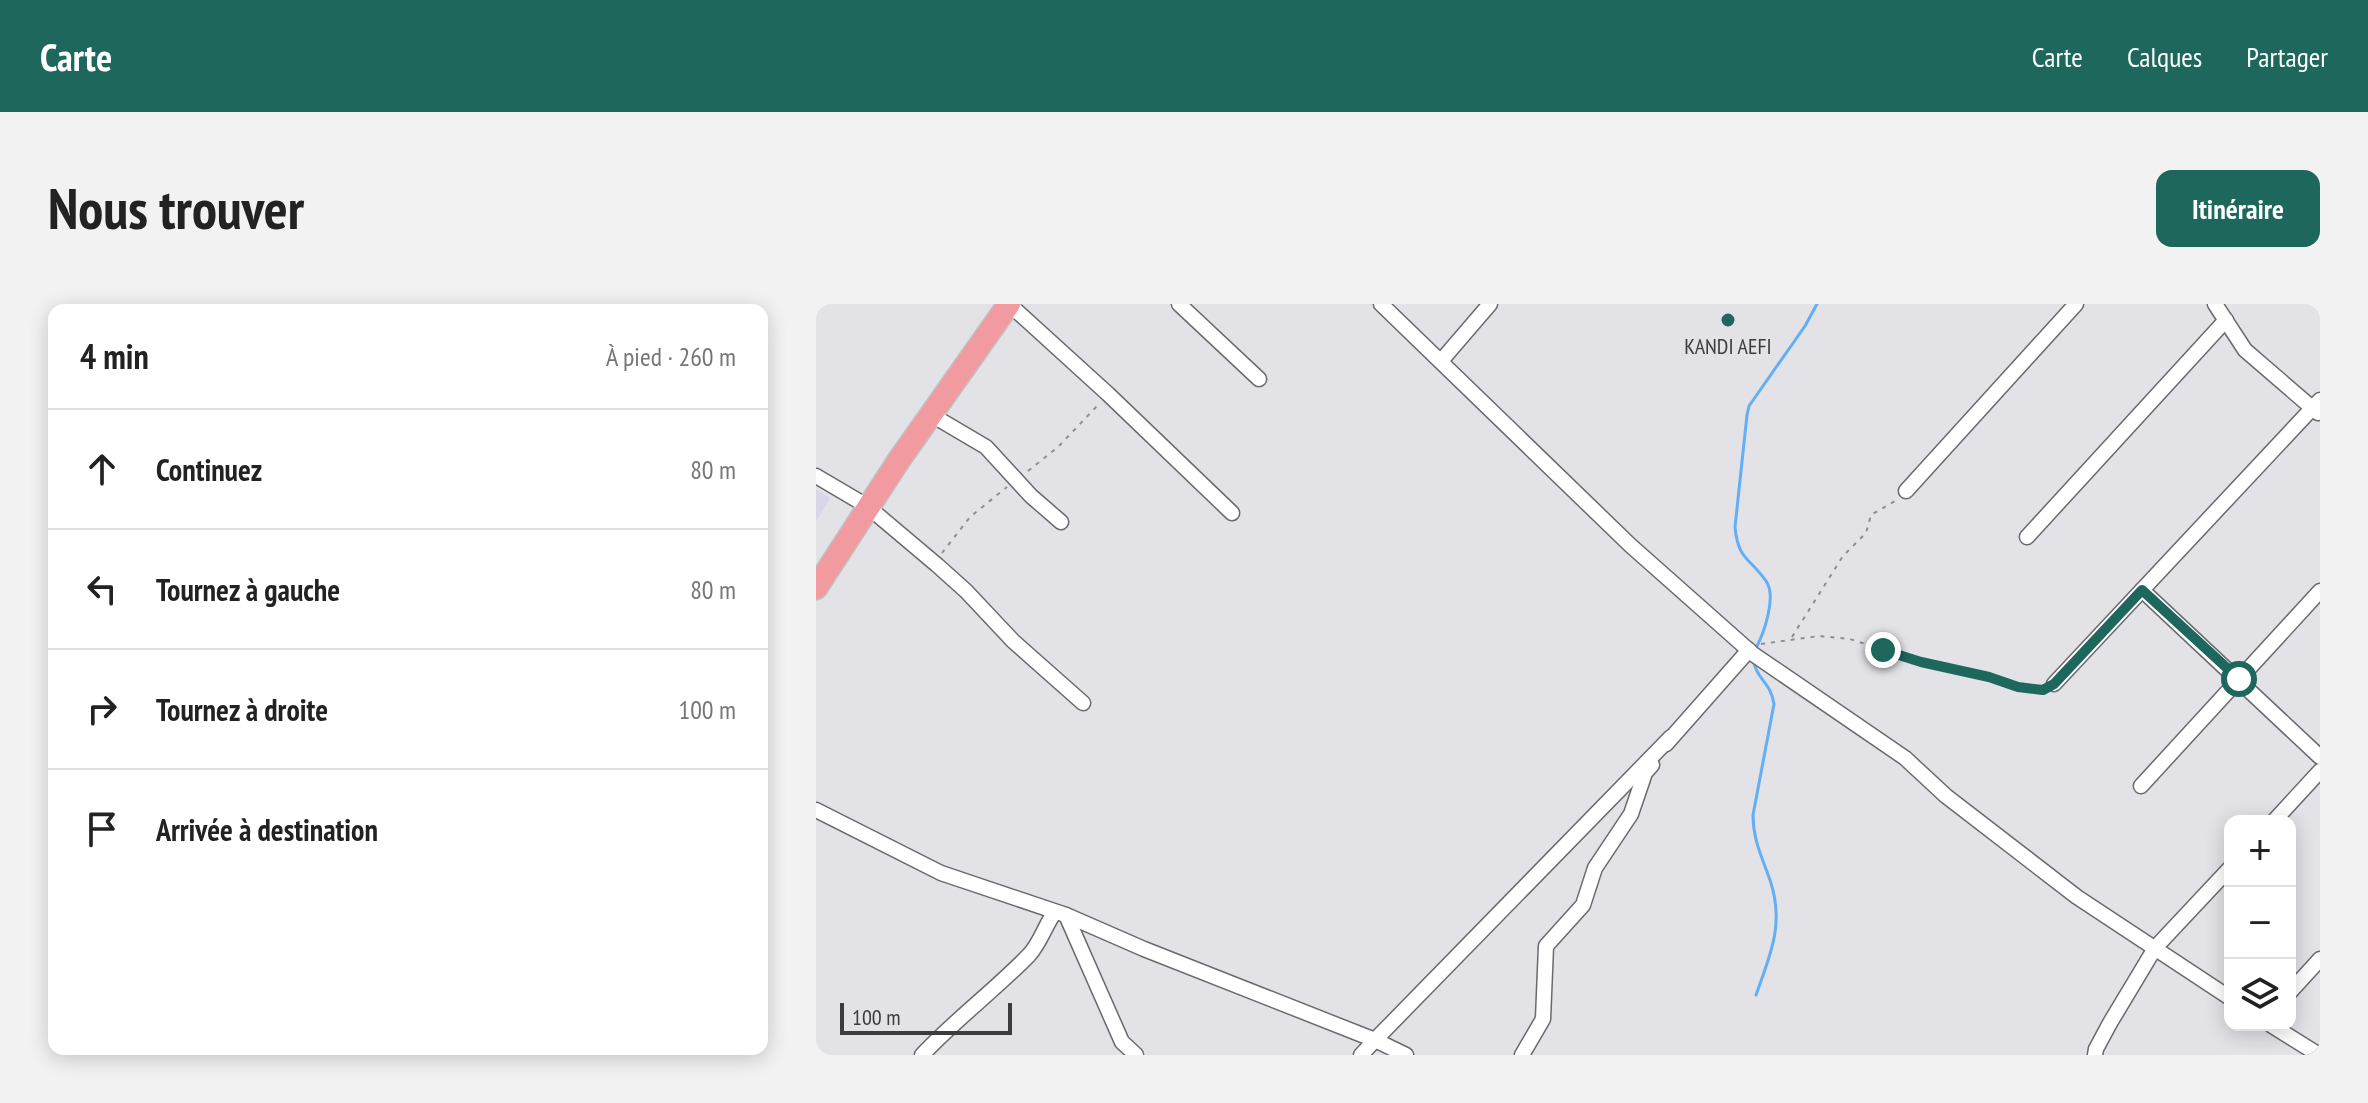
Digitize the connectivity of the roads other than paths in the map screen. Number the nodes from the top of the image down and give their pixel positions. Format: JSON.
{"nodes":[{"id":1,"x":1009,"y":304,"type":"edge"},
{"id":2,"x":1179,"y":304,"type":"edge"},
{"id":3,"x":1381,"y":304,"type":"edge"},
{"id":4,"x":1490,"y":304,"type":"edge"},
{"id":5,"x":2076,"y":304,"type":"edge"},
{"id":6,"x":2215,"y":304,"type":"edge"},
{"id":7,"x":2226,"y":320,"type":"junction"},
{"id":8,"x":1441,"y":361,"type":"junction"},
{"id":9,"x":1259,"y":379,"type":"dead end"},
{"id":10,"x":2318,"y":407,"type":"edge"},
{"id":11,"x":930,"y":414,"type":"junction"},
{"id":12,"x":816,"y":476,"type":"edge"},
{"id":13,"x":1906,"y":491,"type":"road end"},
{"id":14,"x":867,"y":506,"type":"junction"},
{"id":15,"x":1232,"y":513,"type":"dead end"},
{"id":16,"x":1061,"y":522,"type":"dead end"},
{"id":17,"x":2027,"y":537,"type":"dead end"},
{"id":18,"x":816,"y":588,"type":"edge"},
{"id":19,"x":2142,"y":590,"type":"junction"},
{"id":20,"x":2320,"y":591,"type":"edge"},
{"id":21,"x":1747,"y":648,"type":"junction"},
{"id":22,"x":2239,"y":679,"type":"junction"},
{"id":23,"x":2054,"y":684,"type":"road end"},
{"id":24,"x":1083,"y":703,"type":"dead end"},
{"id":25,"x":1671,"y":737,"type":"junction"},
{"id":26,"x":2320,"y":757,"type":"edge"},
{"id":27,"x":2320,"y":771,"type":"edge"},
{"id":28,"x":2141,"y":786,"type":"dead end"},
{"id":29,"x":816,"y":810,"type":"edge"},
{"id":30,"x":2280,"y":815,"type":"edge"},
{"id":31,"x":2224,"y":874,"type":"edge"},
{"id":32,"x":1060,"y":913,"type":"junction"},
{"id":33,"x":2155,"y":948,"type":"junction"},
{"id":34,"x":2320,"y":959,"type":"edge"},
{"id":35,"x":2296,"y":985,"type":"edge"},
{"id":36,"x":2224,"y":994,"type":"edge"},
{"id":37,"x":2281,"y":1031,"type":"edge"},
{"id":38,"x":1375,"y":1040,"type":"junction"},
{"id":39,"x":922,"y":1055,"type":"edge"},
{"id":40,"x":1136,"y":1055,"type":"edge"},
{"id":41,"x":1361,"y":1055,"type":"edge"},
{"id":42,"x":1406,"y":1055,"type":"edge"},
{"id":43,"x":1522,"y":1055,"type":"edge"},
{"id":44,"x":2095,"y":1055,"type":"edge"},
{"id":45,"x":2319,"y":1055,"type":"edge"}],
"edges":[{"from":1,"to":11,"type":"main road"},
{"from":1,"to":15,"type":"street"},
{"from":2,"to":9,"type":"street"},
{"from":3,"to":8,"type":"street"},
{"from":4,"to":8,"type":"street"},
{"from":5,"to":13,"type":"street"},
{"from":6,"to":7,"type":"street"},
{"from":7,"to":10,"type":"street"},
{"from":7,"to":17,"type":"street"},
{"from":8,"to":21,"type":"street"},
{"from":10,"to":19,"type":"street"},
{"from":11,"to":14,"type":"main road"},
{"from":11,"to":16,"type":"street"},
{"from":12,"to":14,"type":"street"},
{"from":14,"to":18,"type":"main road"},
{"from":14,"to":24,"type":"street"},
{"from":19,"to":22,"type":"street"},
{"from":19,"to":23,"type":"street"},
{"from":20,"to":22,"type":"street"},
{"from":21,"to":25,"type":"street"},
{"from":21,"to":33,"type":"street"},
{"from":22,"to":26,"type":"street"},
{"from":22,"to":28,"type":"street"},
{"from":25,"to":38,"type":"street"},
{"from":25,"to":43,"type":"street"},
{"from":27,"to":30,"type":"street"},
{"from":29,"to":32,"type":"street"},
{"from":31,"to":33,"type":"street"},
{"from":32,"to":38,"type":"street"},
{"from":32,"to":39,"type":"street"},
{"from":32,"to":40,"type":"street"},
{"from":33,"to":36,"type":"street"},
{"from":33,"to":44,"type":"street"},
{"from":34,"to":35,"type":"street"},
{"from":37,"to":45,"type":"street"},
{"from":38,"to":41,"type":"street"},
{"from":38,"to":42,"type":"street"}]}
